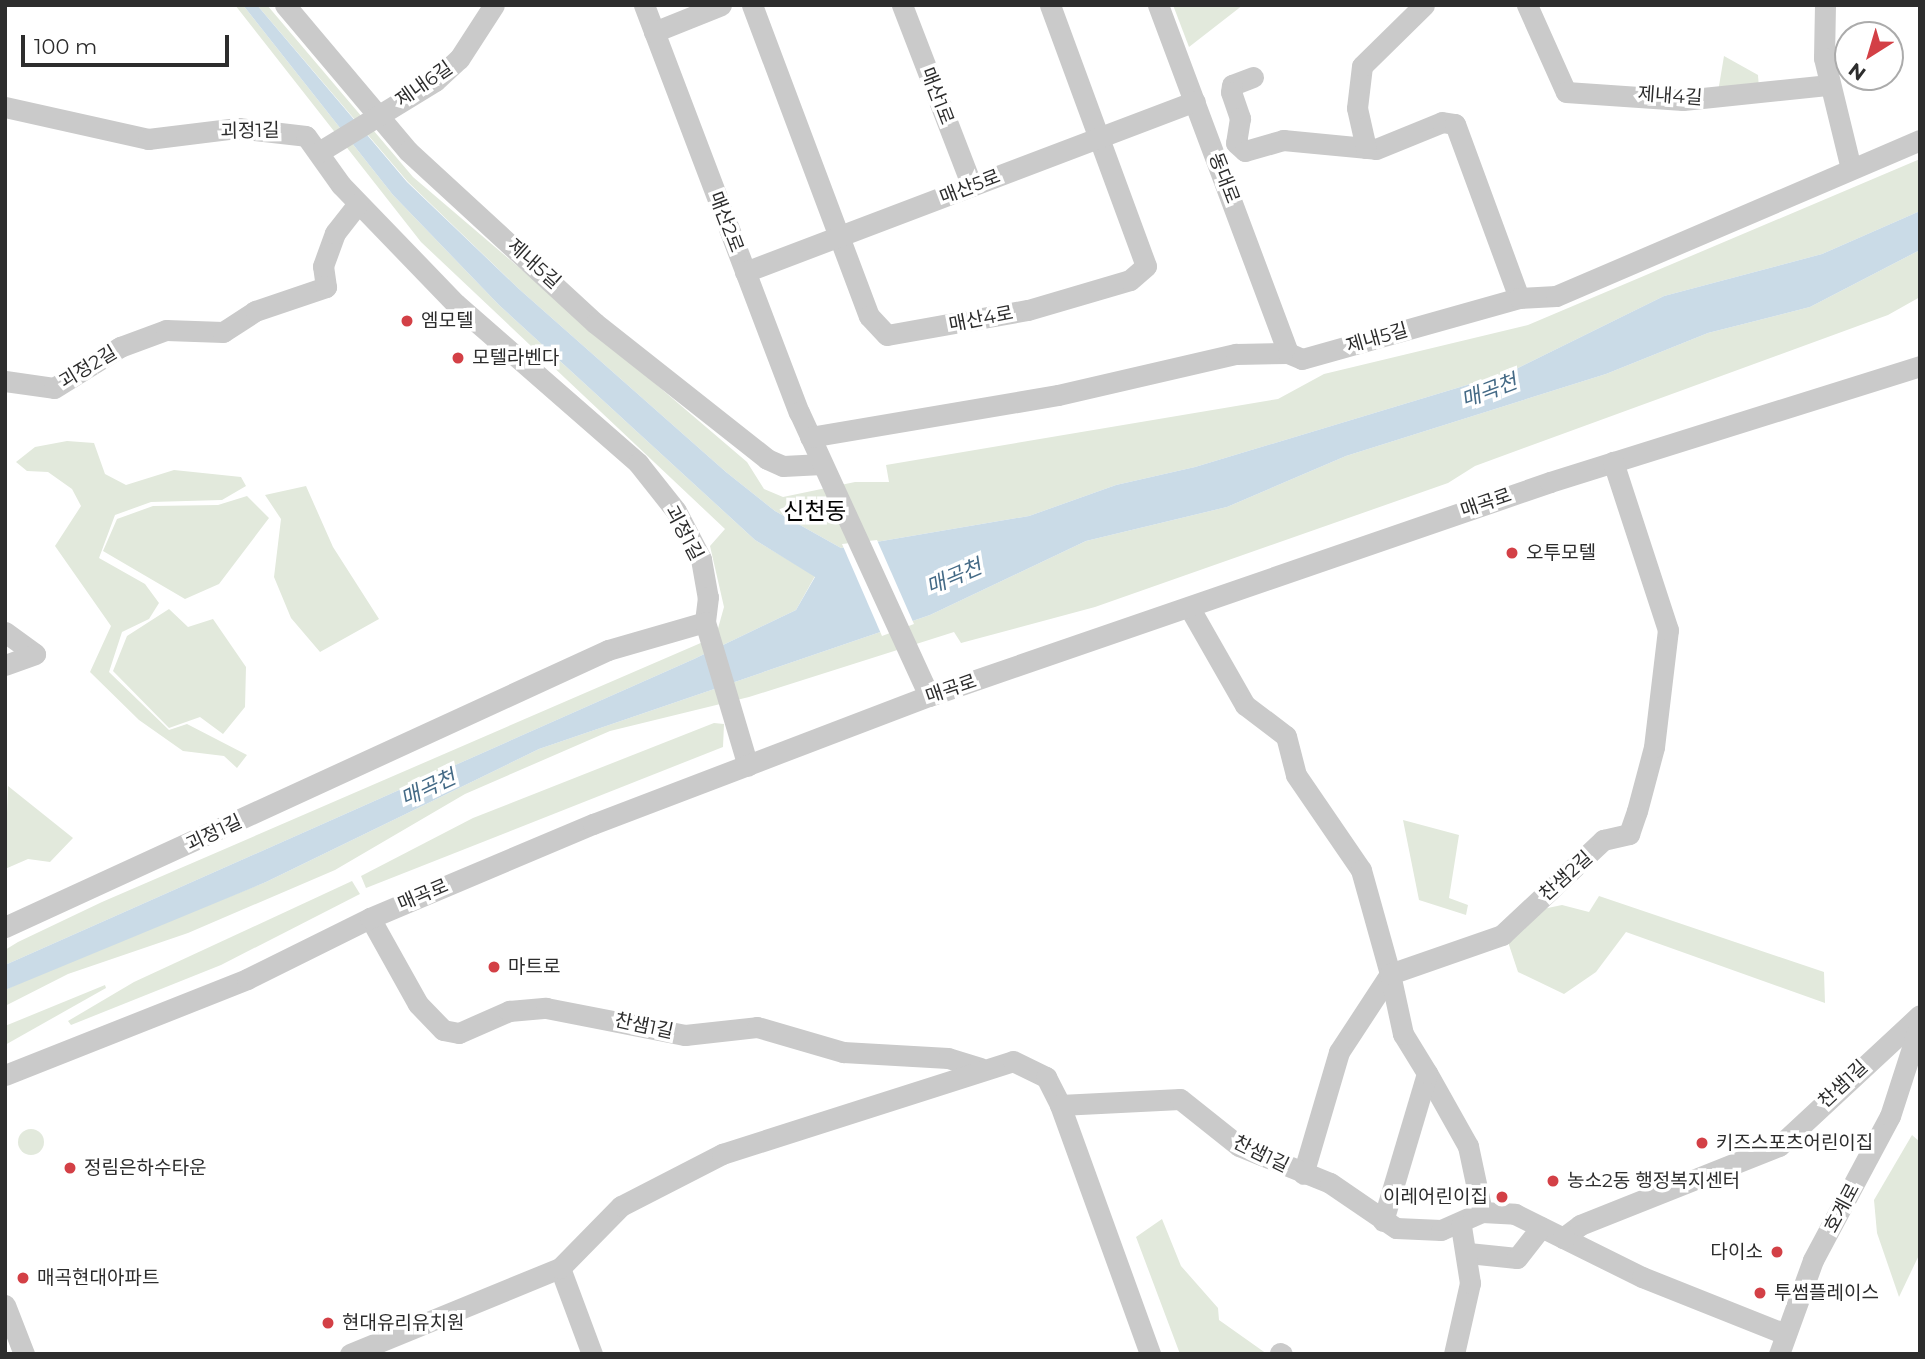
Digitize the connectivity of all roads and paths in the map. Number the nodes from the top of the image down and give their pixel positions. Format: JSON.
{"nodes":[{"id":1,"x":285,"y":5,"type":"edge"},
{"id":2,"x":494,"y":5,"type":"edge"},
{"id":3,"x":644,"y":5,"type":"edge"},
{"id":4,"x":721,"y":5,"type":"edge"},
{"id":5,"x":752,"y":5,"type":"edge"},
{"id":6,"x":902,"y":5,"type":"edge"},
{"id":7,"x":1050,"y":5,"type":"edge"},
{"id":8,"x":1158,"y":5,"type":"edge"},
{"id":9,"x":1424,"y":5,"type":"edge"},
{"id":10,"x":1527,"y":5,"type":"edge"},
{"id":11,"x":1825,"y":5,"type":"edge"},
{"id":12,"x":654,"y":32,"type":"junction"},
{"id":13,"x":1253,"y":77,"type":"dead end"},
{"id":14,"x":1829,"y":85,"type":"junction"},
{"id":15,"x":1195,"y":101,"type":"junction"},
{"id":16,"x":5,"y":107,"type":"edge"},
{"id":17,"x":374,"y":118,"type":"junction"},
{"id":18,"x":1101,"y":136,"type":"junction"},
{"id":19,"x":1920,"y":140,"type":"edge"},
{"id":20,"x":325,"y":148,"type":"junction"},
{"id":21,"x":1366,"y":148,"type":"junction"},
{"id":22,"x":1851,"y":169,"type":"junction"},
{"id":23,"x":972,"y":186,"type":"junction"},
{"id":24,"x":358,"y":204,"type":"junction"},
{"id":25,"x":839,"y":236,"type":"junction"},
{"id":26,"x":746,"y":272,"type":"junction"},
{"id":27,"x":1520,"y":298,"type":"junction"},
{"id":28,"x":1288,"y":353,"type":"junction"},
{"id":29,"x":1920,"y":366,"type":"edge"},
{"id":30,"x":5,"y":380,"type":"edge"},
{"id":31,"x":810,"y":437,"type":"junction"},
{"id":32,"x":1613,"y":462,"type":"junction"},
{"id":33,"x":825,"y":470,"type":"junction"},
{"id":34,"x":1189,"y":607,"type":"junction"},
{"id":35,"x":707,"y":631,"type":"junction"},
{"id":36,"x":5,"y":632,"type":"edge"},
{"id":37,"x":5,"y":665,"type":"edge"},
{"id":38,"x":929,"y":696,"type":"junction"},
{"id":39,"x":748,"y":766,"type":"junction"},
{"id":40,"x":370,"y":918,"type":"junction"},
{"id":41,"x":5,"y":927,"type":"edge"},
{"id":42,"x":1390,"y":974,"type":"junction"},
{"id":43,"x":1920,"y":1015,"type":"edge"},
{"id":44,"x":1920,"y":1023,"type":"edge"},
{"id":45,"x":981,"y":1068,"type":"junction"},
{"id":46,"x":1427,"y":1073,"type":"junction"},
{"id":47,"x":5,"y":1076,"type":"edge"},
{"id":48,"x":1060,"y":1105,"type":"junction"},
{"id":49,"x":1303,"y":1174,"type":"junction"},
{"id":50,"x":1482,"y":1212,"type":"junction"},
{"id":51,"x":1383,"y":1220,"type":"junction"},
{"id":52,"x":1461,"y":1226,"type":"junction"},
{"id":53,"x":1541,"y":1227,"type":"junction"},
{"id":54,"x":1563,"y":1238,"type":"junction"},
{"id":55,"x":1468,"y":1253,"type":"junction"},
{"id":56,"x":560,"y":1268,"type":"junction"},
{"id":57,"x":5,"y":1305,"type":"edge"},
{"id":58,"x":1781,"y":1344,"type":"edge"},
{"id":59,"x":361,"y":1352,"type":"edge"},
{"id":60,"x":24,"y":1354,"type":"edge"},
{"id":61,"x":592,"y":1354,"type":"edge"},
{"id":62,"x":1150,"y":1354,"type":"edge"},
{"id":63,"x":1454,"y":1354,"type":"edge"}],
"edges":[{"from":1,"to":17,"type":"street","name":"제내5길"},
{"from":2,"to":17,"type":"street","name":"제내6길"},
{"from":3,"to":12,"type":"street","name":"매산2로"},
{"from":4,"to":12,"type":"street"},
{"from":5,"to":25,"type":"street","name":"매산4로"},
{"from":6,"to":23,"type":"street","name":"매산1로"},
{"from":7,"to":18,"type":"street","name":"매산4로"},
{"from":8,"to":15,"type":"street","name":"동대로"},
{"from":9,"to":21,"type":"street"},
{"from":10,"to":14,"type":"street","name":"제내4길"},
{"from":11,"to":14,"type":"street"},
{"from":12,"to":26,"type":"street","name":"매산2로"},
{"from":13,"to":21,"type":"street"},
{"from":14,"to":22,"type":"street"},
{"from":15,"to":18,"type":"street","name":"매산5로"},
{"from":15,"to":28,"type":"street","name":"동대로"},
{"from":16,"to":20,"type":"street","name":"괴정1길"},
{"from":17,"to":20,"type":"street","name":"제내6길"},
{"from":17,"to":33,"type":"street","name":"제내5길"},
{"from":18,"to":23,"type":"street","name":"매산5로"},
{"from":18,"to":25,"type":"street","name":"매산4로"},
{"from":19,"to":22,"type":"street","name":"제내5길"},
{"from":20,"to":24,"type":"street","name":"괴정1길"},
{"from":21,"to":27,"type":"street"},
{"from":22,"to":27,"type":"street","name":"제내5길"},
{"from":23,"to":25,"type":"street","name":"매산5로"},
{"from":24,"to":30,"type":"street","name":"괴정2길"},
{"from":24,"to":35,"type":"street","name":"괴정1길"},
{"from":25,"to":26,"type":"street","name":"매산5로"},
{"from":26,"to":31,"type":"street","name":"매산2로"},
{"from":27,"to":28,"type":"street","name":"제내5길"},
{"from":28,"to":31,"type":"street","name":"제내5길"},
{"from":29,"to":32,"type":"street","name":"매곡로"},
{"from":31,"to":33,"type":"street","name":"매산2로"},
{"from":32,"to":34,"type":"street","name":"매곡로"},
{"from":32,"to":42,"type":"street","name":"찬샘2길"},
{"from":33,"to":38,"type":"street","name":"매산2로"},
{"from":34,"to":38,"type":"street","name":"매곡로"},
{"from":34,"to":42,"type":"street"},
{"from":35,"to":39,"type":"street"},
{"from":35,"to":41,"type":"street","name":"괴정1길"},
{"from":36,"to":37,"type":"street"},
{"from":38,"to":39,"type":"street","name":"매곡로"},
{"from":39,"to":40,"type":"street","name":"매곡로"},
{"from":40,"to":45,"type":"street","name":"찬샘1길"},
{"from":40,"to":47,"type":"street","name":"매곡로"},
{"from":42,"to":46,"type":"street"},
{"from":42,"to":49,"type":"street"},
{"from":43,"to":54,"type":"street","name":"찬샘1길"},
{"from":44,"to":58,"type":"street","name":"호계로"},
{"from":45,"to":48,"type":"street"},
{"from":45,"to":56,"type":"street"},
{"from":46,"to":50,"type":"street"},
{"from":46,"to":51,"type":"street"},
{"from":48,"to":49,"type":"street","name":"찬샘1길"},
{"from":48,"to":62,"type":"street"},
{"from":49,"to":51,"type":"street","name":"찬샘1길"},
{"from":50,"to":52,"type":"street","name":"찬샘1길"},
{"from":50,"to":53,"type":"street"},
{"from":51,"to":52,"type":"street","name":"찬샘1길"},
{"from":52,"to":55,"type":"street"},
{"from":53,"to":54,"type":"street"},
{"from":53,"to":55,"type":"street"},
{"from":54,"to":58,"type":"street"},
{"from":55,"to":63,"type":"street"},
{"from":56,"to":59,"type":"street"},
{"from":56,"to":61,"type":"street"},
{"from":57,"to":60,"type":"street"}]}
